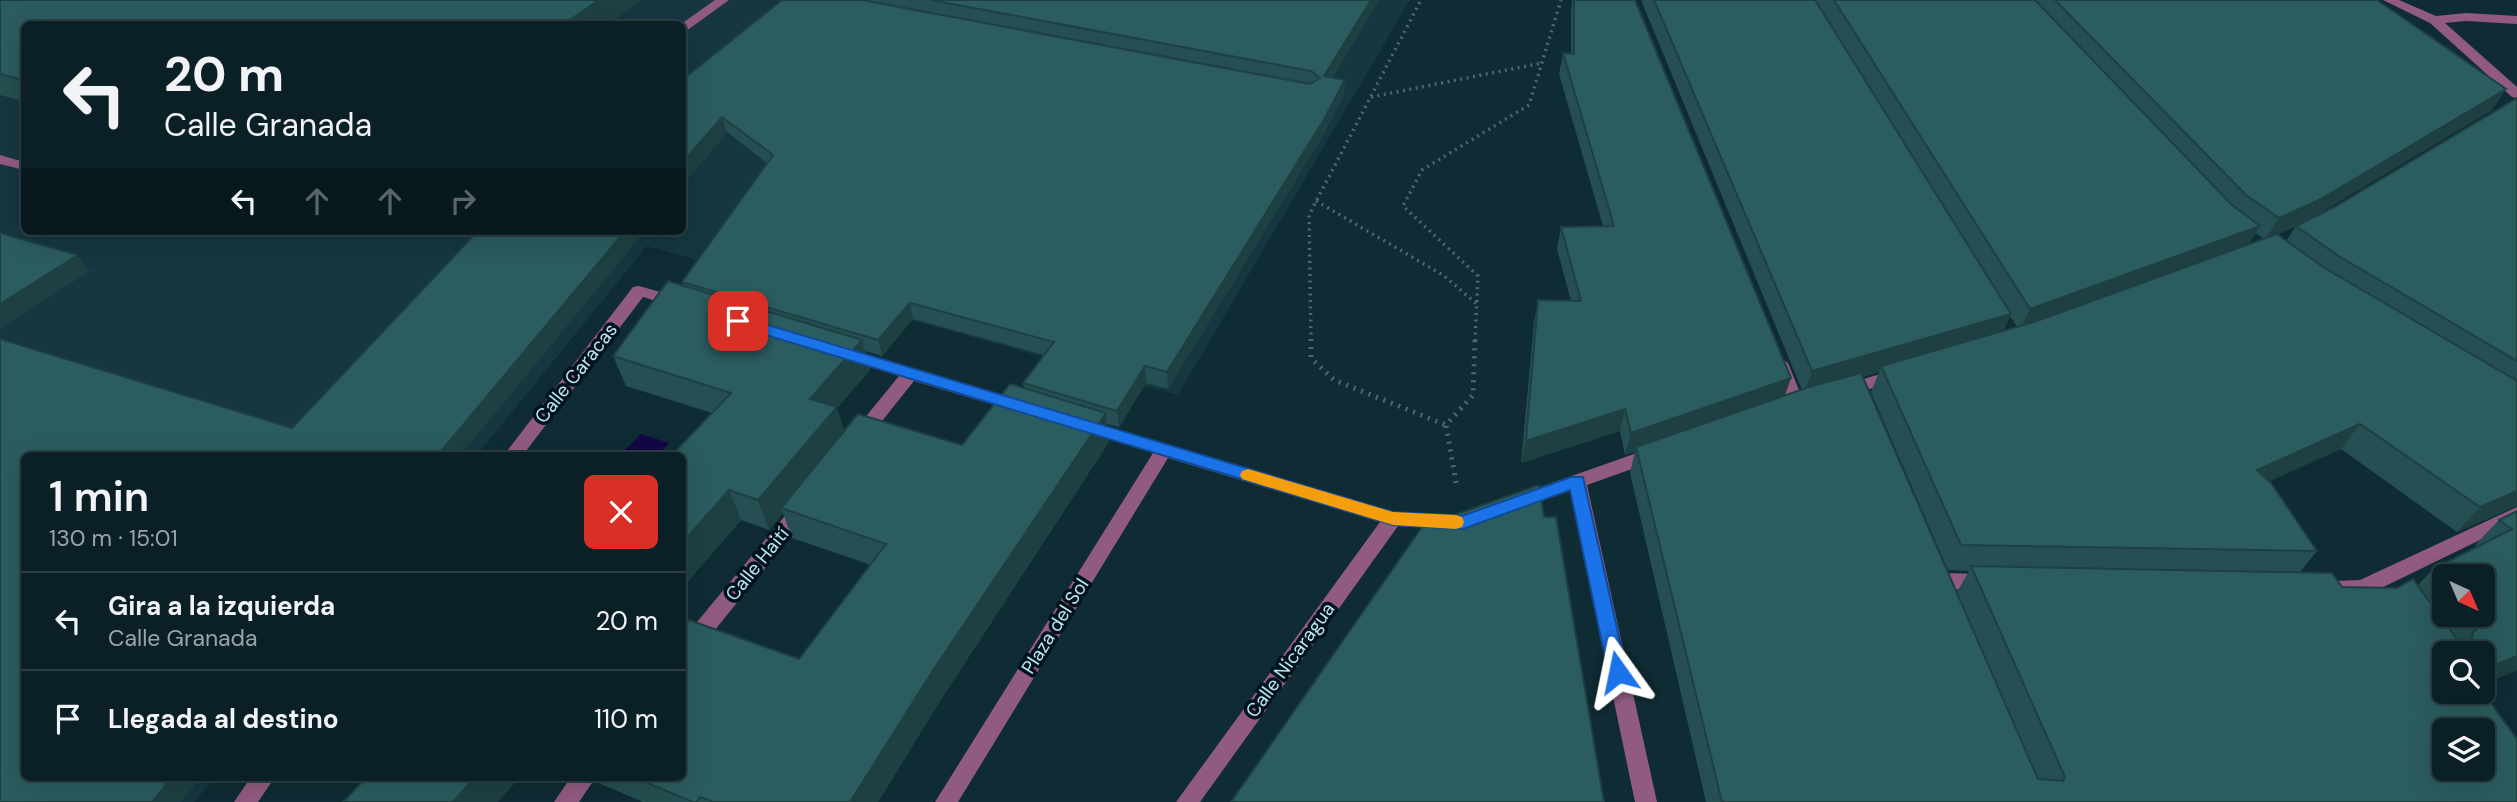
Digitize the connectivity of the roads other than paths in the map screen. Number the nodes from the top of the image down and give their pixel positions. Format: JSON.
{"nodes":[{"id":1,"x":723,"y":0,"type":"edge"},
{"id":2,"x":2389,"y":0,"type":"edge"},
{"id":3,"x":2434,"y":20,"type":"junction"},
{"id":4,"x":2517,"y":20,"type":"edge"},
{"id":5,"x":686,"y":27,"type":"edge"},
{"id":6,"x":2514,"y":101,"type":"edge"},
{"id":7,"x":0,"y":159,"type":"edge"},
{"id":8,"x":21,"y":165,"type":"edge"},
{"id":9,"x":691,"y":307,"type":"edge"},
{"id":10,"x":833,"y":350,"type":"edge"},
{"id":11,"x":1776,"y":354,"type":"edge"},
{"id":12,"x":1908,"y":372,"type":"edge"},
{"id":13,"x":911,"y":373,"type":"junction"},
{"id":14,"x":1832,"y":394,"type":"edge"},
{"id":15,"x":1796,"y":405,"type":"edge"},
{"id":16,"x":1044,"y":414,"type":"edge"},
{"id":17,"x":1071,"y":422,"type":"edge"},
{"id":18,"x":1670,"y":448,"type":"edge"},
{"id":19,"x":849,"y":450,"type":"edge"},
{"id":20,"x":1164,"y":450,"type":"junction"},
{"id":21,"x":515,"y":452,"type":"edge"},
{"id":22,"x":1577,"y":481,"type":"junction"},
{"id":23,"x":814,"y":493,"type":"edge"},
{"id":24,"x":1501,"y":509,"type":"edge"},
{"id":25,"x":2517,"y":514,"type":"edge"},
{"id":26,"x":1393,"y":519,"type":"junction"},
{"id":27,"x":1463,"y":522,"type":"edge"},
{"id":28,"x":2385,"y":578,"type":"junction"},
{"id":29,"x":2008,"y":582,"type":"edge"},
{"id":30,"x":2321,"y":587,"type":"edge"},
{"id":31,"x":2400,"y":599,"type":"edge"},
{"id":32,"x":1951,"y":605,"type":"edge"},
{"id":33,"x":686,"y":651,"type":"edge"},
{"id":34,"x":261,"y":781,"type":"edge"},
{"id":35,"x":582,"y":781,"type":"edge"},
{"id":36,"x":245,"y":802,"type":"edge"},
{"id":37,"x":565,"y":802,"type":"edge"},
{"id":38,"x":946,"y":802,"type":"edge"},
{"id":39,"x":1187,"y":802,"type":"edge"},
{"id":40,"x":1646,"y":802,"type":"edge"}],
"edges":[{"from":1,"to":5,"type":"street"},
{"from":2,"to":3,"type":"street"},
{"from":3,"to":4,"type":"street"},
{"from":3,"to":6,"type":"street"},
{"from":7,"to":8,"type":"street"},
{"from":9,"to":21,"type":"street","name":"Calle Caracas"},
{"from":10,"to":13,"type":"street"},
{"from":11,"to":15,"type":"street"},
{"from":12,"to":14,"type":"street"},
{"from":13,"to":16,"type":"street"},
{"from":13,"to":19,"type":"street"},
{"from":17,"to":20,"type":"street"},
{"from":18,"to":22,"type":"street"},
{"from":20,"to":26,"type":"street"},
{"from":20,"to":38,"type":"street","name":"Plaza del Sol"},
{"from":22,"to":24,"type":"street"},
{"from":22,"to":40,"type":"street"},
{"from":23,"to":33,"type":"street","name":"Calle Haití"},
{"from":25,"to":28,"type":"street"},
{"from":26,"to":27,"type":"street"},
{"from":26,"to":39,"type":"street","name":"Calle Nicaragua"},
{"from":28,"to":30,"type":"street"},
{"from":28,"to":31,"type":"street"},
{"from":29,"to":32,"type":"street"},
{"from":34,"to":36,"type":"street"},
{"from":35,"to":37,"type":"street"}]}
